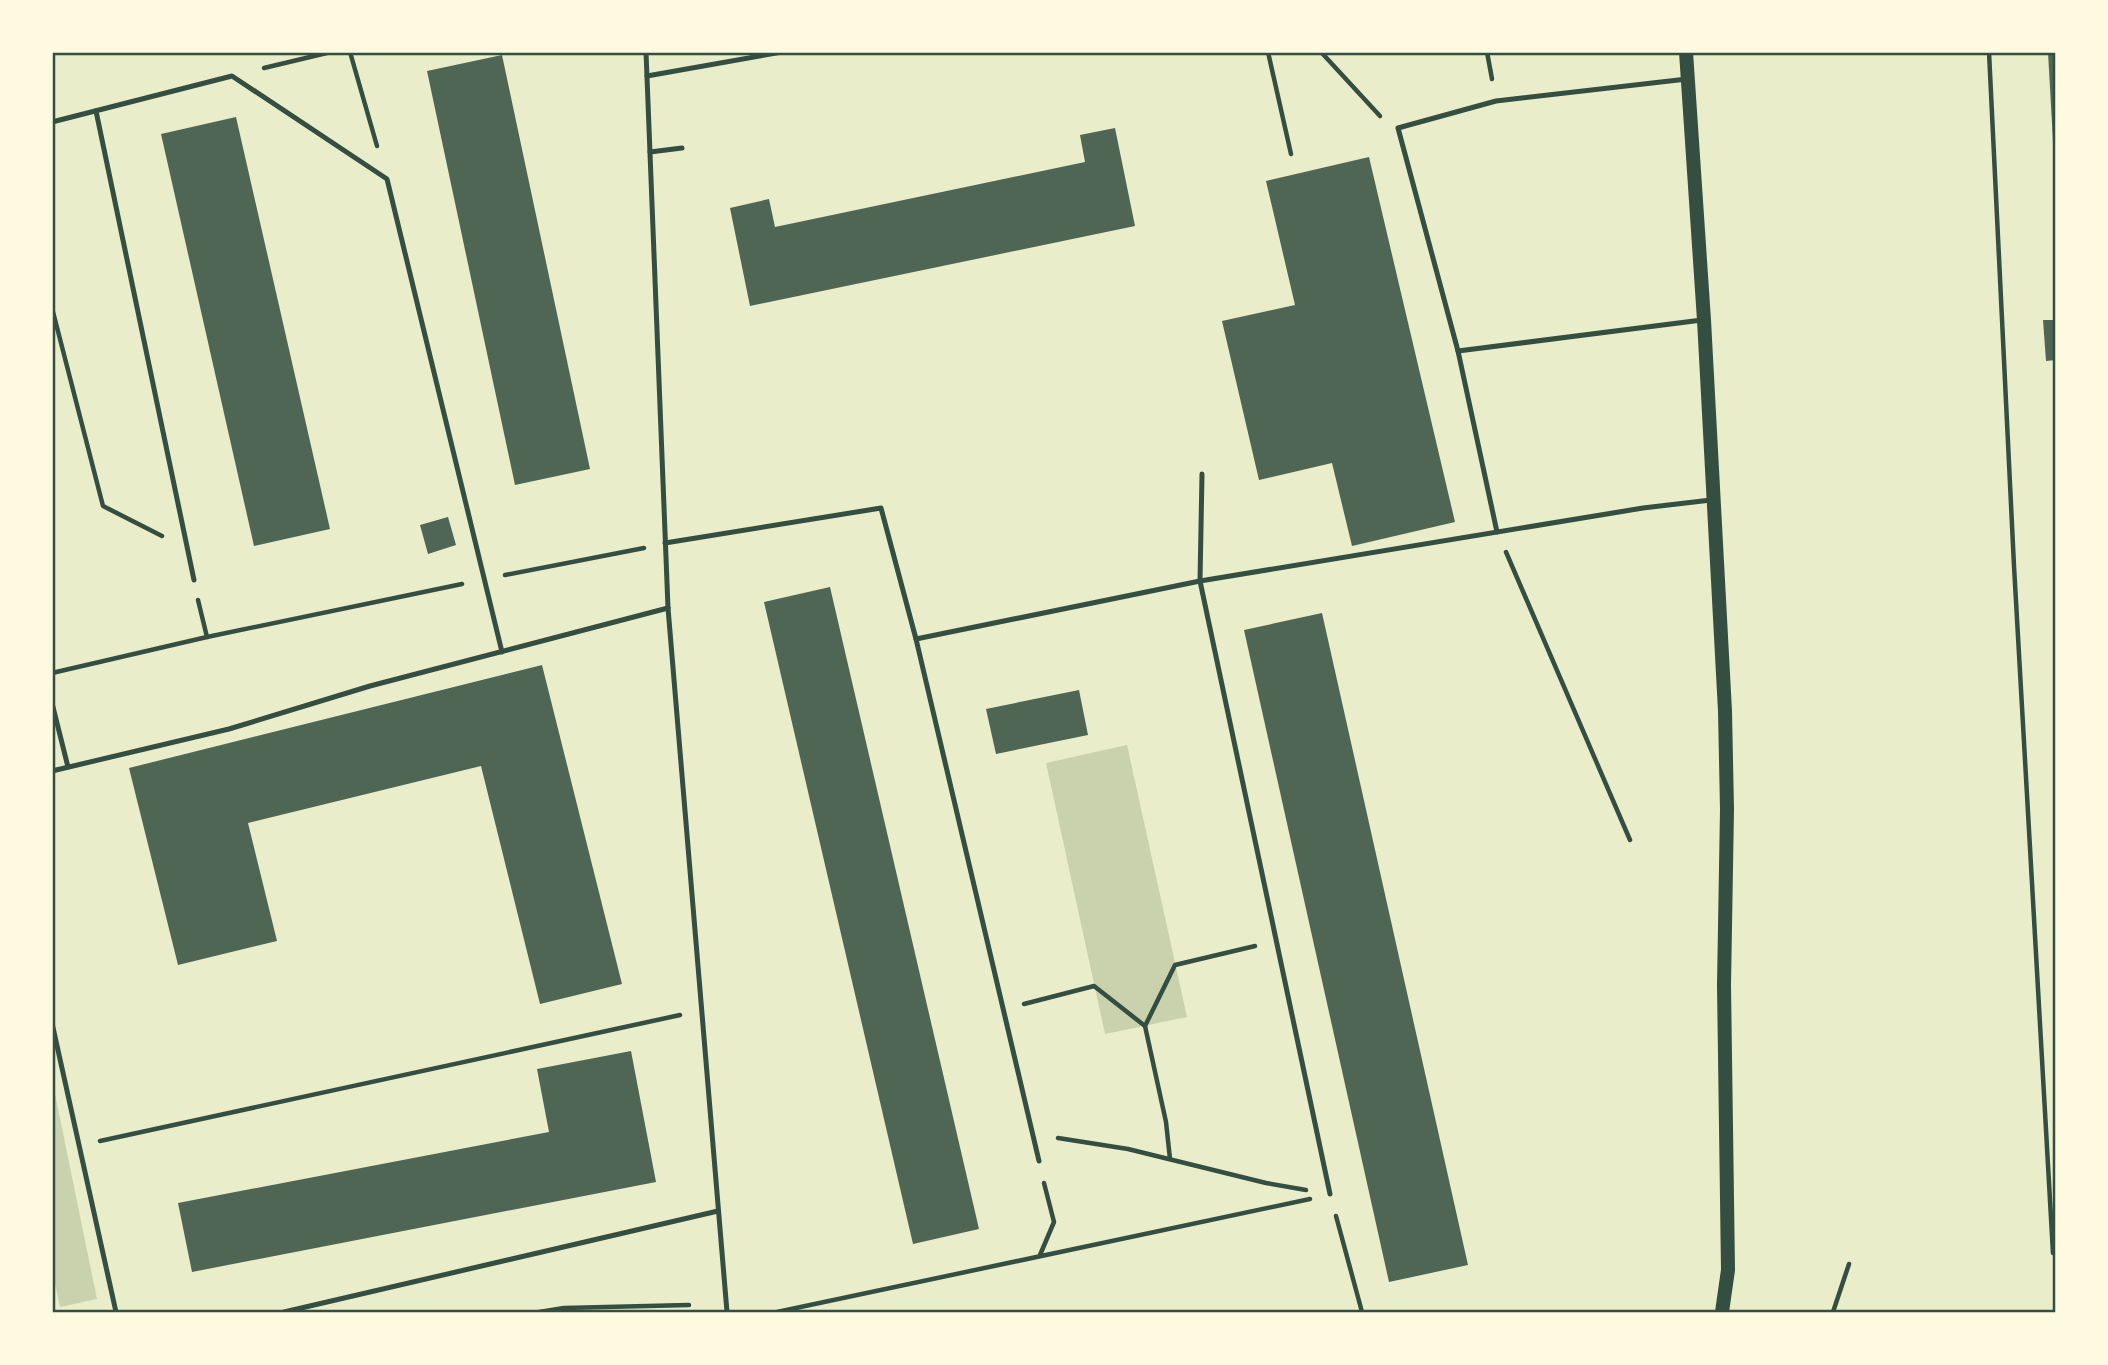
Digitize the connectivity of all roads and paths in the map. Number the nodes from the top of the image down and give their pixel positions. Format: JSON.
{"nodes":[{"id":1,"x":331,"y":52,"type":"edge"},
{"id":2,"x":350,"y":52,"type":"edge"},
{"id":3,"x":646,"y":52,"type":"edge"},
{"id":4,"x":782,"y":52,"type":"edge"},
{"id":5,"x":1268,"y":52,"type":"edge"},
{"id":6,"x":1321,"y":52,"type":"edge"},
{"id":7,"x":1989,"y":52,"type":"edge"},
{"id":8,"x":1685,"y":62,"type":"edge"},
{"id":9,"x":232,"y":76,"type":"junction"},
{"id":10,"x":647,"y":76,"type":"junction"},
{"id":11,"x":96,"y":111,"type":"junction"},
{"id":12,"x":1383,"y":120,"type":"dead end"},
{"id":13,"x":52,"y":122,"type":"edge"},
{"id":14,"x":682,"y":148,"type":"dead end"},
{"id":15,"x":650,"y":152,"type":"junction"},
{"id":16,"x":1291,"y":154,"type":"dead end"},
{"id":17,"x":387,"y":179,"type":"junction"},
{"id":18,"x":52,"y":308,"type":"edge"},
{"id":19,"x":1704,"y":320,"type":"junction"},
{"id":20,"x":1458,"y":351,"type":"junction"},
{"id":21,"x":1202,"y":474,"type":"dead end"},
{"id":22,"x":1714,"y":500,"type":"junction"},
{"id":23,"x":1497,"y":532,"type":"junction"},
{"id":24,"x":665,"y":543,"type":"junction"},
{"id":25,"x":187,"y":550,"type":"junction"},
{"id":26,"x":194,"y":580,"type":"joint"},
{"id":27,"x":484,"y":580,"type":"junction"},
{"id":28,"x":1200,"y":581,"type":"junction"},
{"id":29,"x":667,"y":608,"type":"junction"},
{"id":30,"x":207,"y":637,"type":"junction"},
{"id":31,"x":916,"y":639,"type":"junction"},
{"id":32,"x":502,"y":652,"type":"junction"},
{"id":33,"x":52,"y":673,"type":"edge"},
{"id":34,"x":52,"y":703,"type":"edge"},
{"id":35,"x":68,"y":767,"type":"junction"},
{"id":36,"x":52,"y":771,"type":"edge"},
{"id":37,"x":1630,"y":840,"type":"dead end"},
{"id":38,"x":1276,"y":941,"type":"junction"},
{"id":39,"x":1003,"y":1009,"type":"junction"},
{"id":40,"x":701,"y":1010,"type":"junction"},
{"id":41,"x":52,"y":1023,"type":"edge"},
{"id":42,"x":1144,"y":1026,"type":"junction"},
{"id":43,"x":1032,"y":1135,"type":"junction"},
{"id":44,"x":79,"y":1146,"type":"junction"},
{"id":45,"x":1170,"y":1159,"type":"junction"},
{"id":46,"x":1039,"y":1161,"type":"joint"},
{"id":47,"x":1330,"y":1194,"type":"junction"},
{"id":48,"x":718,"y":1211,"type":"junction"},
{"id":49,"x":2053,"y":1253,"type":"dead end"},
{"id":50,"x":1041,"y":1255,"type":"junction"},
{"id":51,"x":1849,"y":1264,"type":"dead end"},
{"id":52,"x":690,"y":1305,"type":"dead end"},
{"id":53,"x":116,"y":1312,"type":"edge"},
{"id":54,"x":284,"y":1312,"type":"edge"},
{"id":55,"x":539,"y":1312,"type":"edge"},
{"id":56,"x":727,"y":1312,"type":"edge"},
{"id":57,"x":777,"y":1312,"type":"edge"},
{"id":58,"x":1362,"y":1312,"type":"edge"},
{"id":59,"x":1723,"y":1312,"type":"edge"},
{"id":60,"x":1833,"y":1312,"type":"edge"}],
"edges":[{"from":1,"to":9,"type":"path"},
{"from":2,"to":17,"type":"path"},
{"from":3,"to":10,"type":"lane"},
{"from":4,"to":10,"type":"lane"},
{"from":5,"to":16,"type":"path"},
{"from":6,"to":12,"type":"path"},
{"from":7,"to":49,"type":"path"},
{"from":8,"to":19,"type":"main road"},
{"from":8,"to":20,"type":"lane"},
{"from":9,"to":11,"type":"lane"},
{"from":9,"to":17,"type":"lane"},
{"from":10,"to":15,"type":"lane"},
{"from":11,"to":13,"type":"lane"},
{"from":11,"to":25,"type":"lane"},
{"from":14,"to":15,"type":"lane"},
{"from":15,"to":24,"type":"lane"},
{"from":17,"to":27,"type":"lane"},
{"from":18,"to":25,"type":"path"},
{"from":19,"to":20,"type":"lane"},
{"from":19,"to":22,"type":"main road"},
{"from":20,"to":23,"type":"lane"},
{"from":21,"to":28,"type":"lane"},
{"from":22,"to":23,"type":"lane"},
{"from":22,"to":59,"type":"main road"},
{"from":23,"to":28,"type":"lane"},
{"from":23,"to":37,"type":"path"},
{"from":24,"to":27,"type":"path"},
{"from":24,"to":29,"type":"lane"},
{"from":24,"to":31,"type":"lane"},
{"from":25,"to":26,"type":"lane"},
{"from":26,"to":30,"type":"path"},
{"from":27,"to":30,"type":"path"},
{"from":27,"to":32,"type":"lane"},
{"from":28,"to":31,"type":"lane"},
{"from":28,"to":38,"type":"lane"},
{"from":29,"to":32,"type":"lane"},
{"from":29,"to":40,"type":"lane"},
{"from":30,"to":33,"type":"path"},
{"from":31,"to":39,"type":"lane"},
{"from":32,"to":35,"type":"lane"},
{"from":34,"to":35,"type":"lane"},
{"from":35,"to":36,"type":"lane"},
{"from":38,"to":42,"type":"path"},
{"from":38,"to":47,"type":"lane"},
{"from":39,"to":42,"type":"path"},
{"from":39,"to":43,"type":"lane"},
{"from":40,"to":44,"type":"path"},
{"from":40,"to":48,"type":"lane"},
{"from":41,"to":44,"type":"lane"},
{"from":42,"to":45,"type":"path"},
{"from":43,"to":45,"type":"path"},
{"from":43,"to":46,"type":"lane"},
{"from":44,"to":53,"type":"lane"},
{"from":45,"to":47,"type":"path"},
{"from":46,"to":50,"type":"path"},
{"from":47,"to":50,"type":"path"},
{"from":47,"to":58,"type":"path"},
{"from":48,"to":54,"type":"lane"},
{"from":48,"to":56,"type":"lane"},
{"from":50,"to":57,"type":"path"},
{"from":51,"to":60,"type":"path"},
{"from":52,"to":55,"type":"path"}]}
